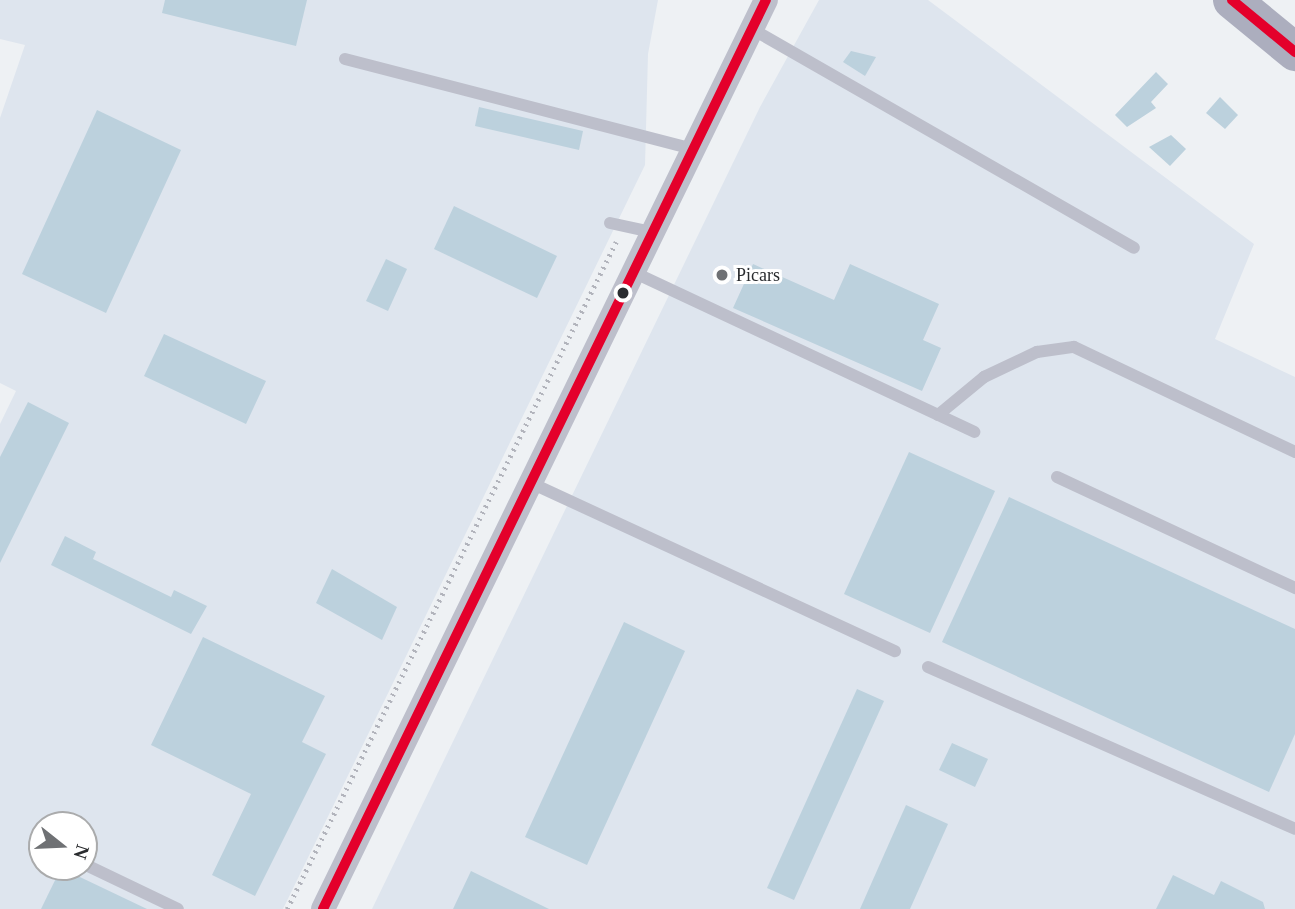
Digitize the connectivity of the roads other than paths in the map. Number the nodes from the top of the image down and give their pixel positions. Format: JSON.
{"nodes":[{"id":1,"x":766,"y":0,"type":"edge"},
{"id":2,"x":1233,"y":0,"type":"edge"},
{"id":3,"x":752,"y":29,"type":"junction"},
{"id":4,"x":1295,"y":52,"type":"edge"},
{"id":5,"x":345,"y":59,"type":"dead end"},
{"id":6,"x":692,"y":149,"type":"junction"},
{"id":7,"x":610,"y":223,"type":"dead end"},
{"id":8,"x":652,"y":232,"type":"junction"},
{"id":9,"x":1134,"y":248,"type":"dead end"},
{"id":10,"x":633,"y":272,"type":"junction"},
{"id":11,"x":938,"y":415,"type":"junction"},
{"id":12,"x":974,"y":432,"type":"dead end"},
{"id":13,"x":1295,"y":452,"type":"edge"},
{"id":14,"x":1057,"y":477,"type":"dead end"},
{"id":15,"x":531,"y":483,"type":"junction"},
{"id":16,"x":1295,"y":588,"type":"edge"},
{"id":17,"x":895,"y":651,"type":"dead end"},
{"id":18,"x":928,"y":667,"type":"dead end"},
{"id":19,"x":1295,"y":829,"type":"edge"},
{"id":20,"x":98,"y":871,"type":"edge"},
{"id":21,"x":178,"y":909,"type":"edge"},
{"id":22,"x":323,"y":909,"type":"edge"}],
"edges":[{"from":1,"to":3,"type":"street"},
{"from":2,"to":4,"type":"main road"},
{"from":3,"to":6,"type":"street"},
{"from":3,"to":9,"type":"lane"},
{"from":5,"to":6,"type":"lane"},
{"from":6,"to":8,"type":"street"},
{"from":7,"to":8,"type":"lane"},
{"from":8,"to":10,"type":"street"},
{"from":10,"to":11,"type":"lane"},
{"from":10,"to":15,"type":"street"},
{"from":11,"to":12,"type":"lane"},
{"from":11,"to":13,"type":"lane"},
{"from":14,"to":16,"type":"lane"},
{"from":15,"to":17,"type":"lane"},
{"from":15,"to":22,"type":"street"},
{"from":18,"to":19,"type":"lane"},
{"from":20,"to":21,"type":"lane"}]}
